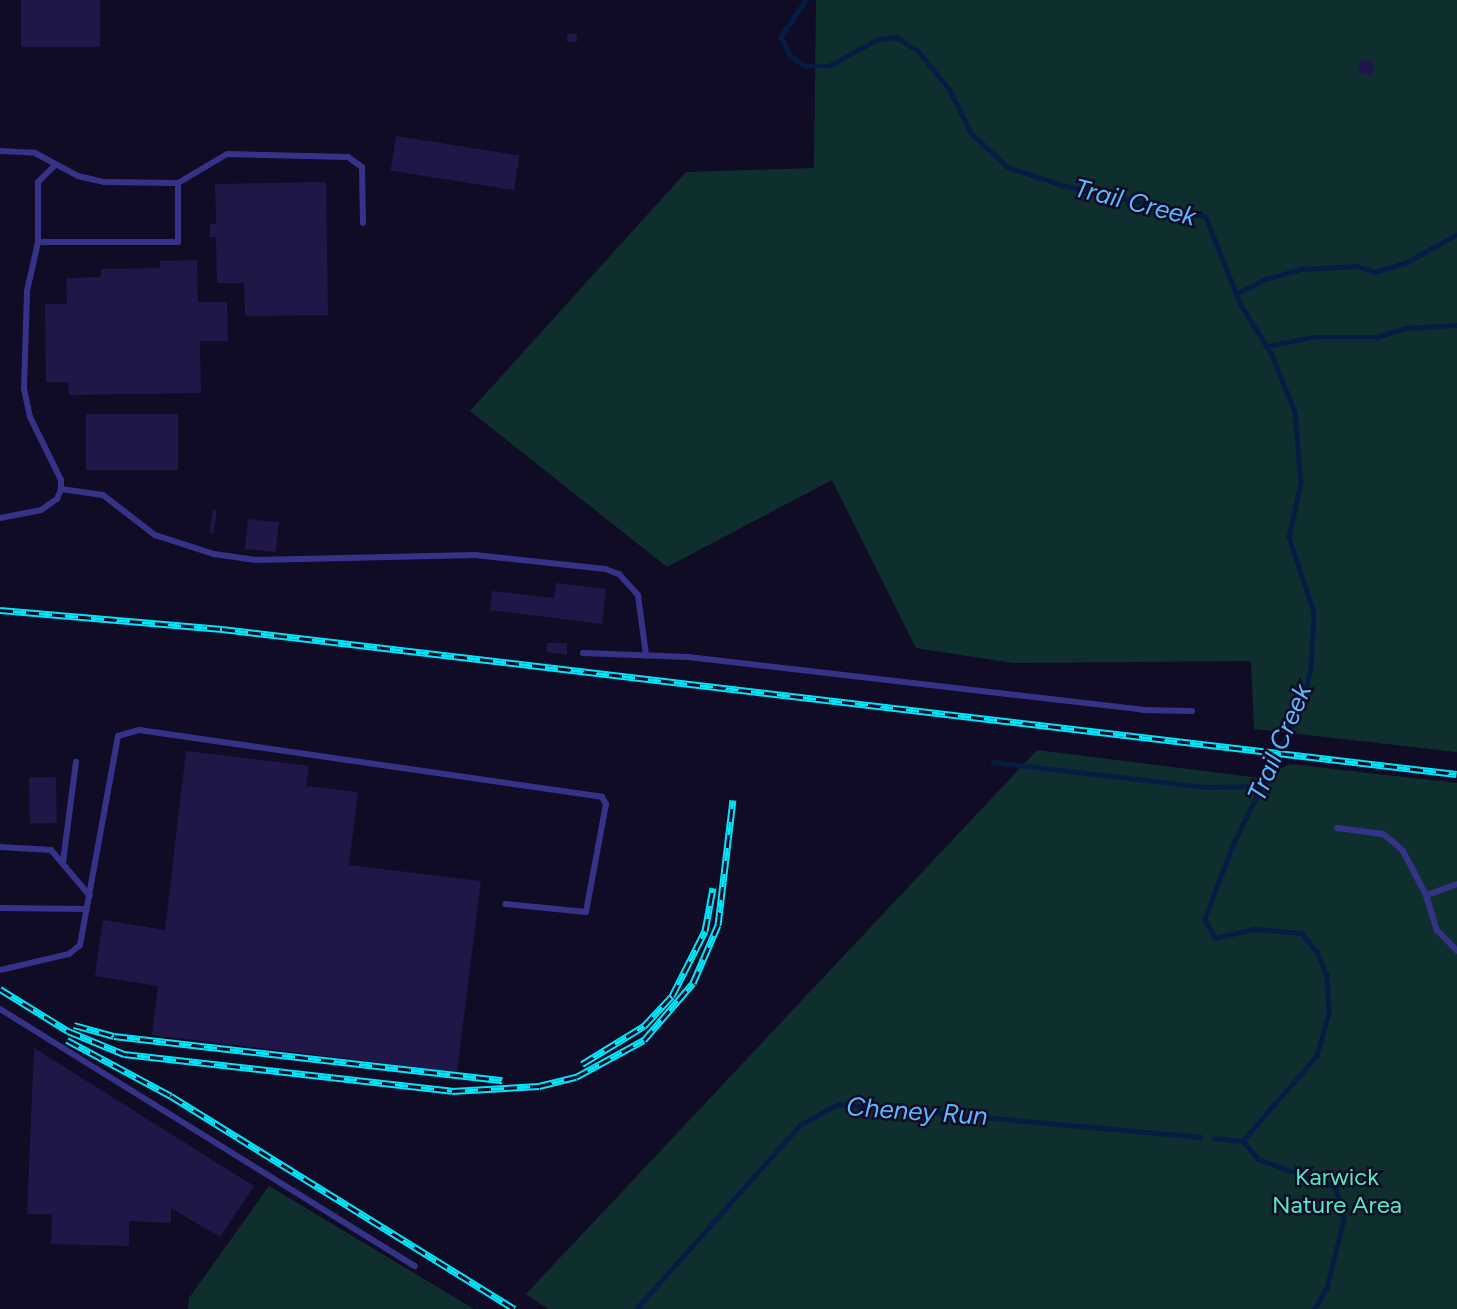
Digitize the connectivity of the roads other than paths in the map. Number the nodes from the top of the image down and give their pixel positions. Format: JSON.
{"nodes":[{"id":1,"x":0,"y":150,"type":"edge"},
{"id":2,"x":56,"y":164,"type":"junction"},
{"id":3,"x":178,"y":183,"type":"junction"},
{"id":4,"x":363,"y":223,"type":"dead end"},
{"id":5,"x":38,"y":242,"type":"junction"},
{"id":6,"x":61,"y":489,"type":"junction"},
{"id":7,"x":0,"y":518,"type":"edge"},
{"id":8,"x":583,"y":653,"type":"dead end"},
{"id":9,"x":646,"y":655,"type":"junction"},
{"id":10,"x":1192,"y":711,"type":"dead end"},
{"id":11,"x":76,"y":762,"type":"dead end"},
{"id":12,"x":1337,"y":828,"type":"dead end"},
{"id":13,"x":0,"y":847,"type":"edge"},
{"id":14,"x":63,"y":862,"type":"junction"},
{"id":15,"x":1457,"y":884,"type":"edge"},
{"id":16,"x":90,"y":895,"type":"junction"},
{"id":17,"x":1426,"y":895,"type":"junction"},
{"id":18,"x":505,"y":904,"type":"dead end"},
{"id":19,"x":0,"y":908,"type":"edge"},
{"id":20,"x":87,"y":909,"type":"junction"},
{"id":21,"x":1457,"y":951,"type":"edge"},
{"id":22,"x":0,"y":970,"type":"edge"},
{"id":23,"x":0,"y":1009,"type":"edge"},
{"id":24,"x":415,"y":1266,"type":"dead end"}],
"edges":[{"from":1,"to":2,"type":"lane"},
{"from":2,"to":3,"type":"lane"},
{"from":2,"to":5,"type":"lane"},
{"from":3,"to":4,"type":"lane"},
{"from":3,"to":5,"type":"lane"},
{"from":5,"to":6,"type":"lane"},
{"from":6,"to":7,"type":"lane"},
{"from":6,"to":9,"type":"lane"},
{"from":8,"to":9,"type":"lane"},
{"from":9,"to":10,"type":"lane"},
{"from":11,"to":14,"type":"lane"},
{"from":12,"to":17,"type":"lane"},
{"from":13,"to":14,"type":"lane"},
{"from":14,"to":16,"type":"lane"},
{"from":15,"to":17,"type":"lane"},
{"from":16,"to":18,"type":"lane"},
{"from":16,"to":20,"type":"lane"},
{"from":17,"to":21,"type":"lane"},
{"from":19,"to":20,"type":"lane"},
{"from":20,"to":22,"type":"lane"},
{"from":23,"to":24,"type":"lane"}]}
